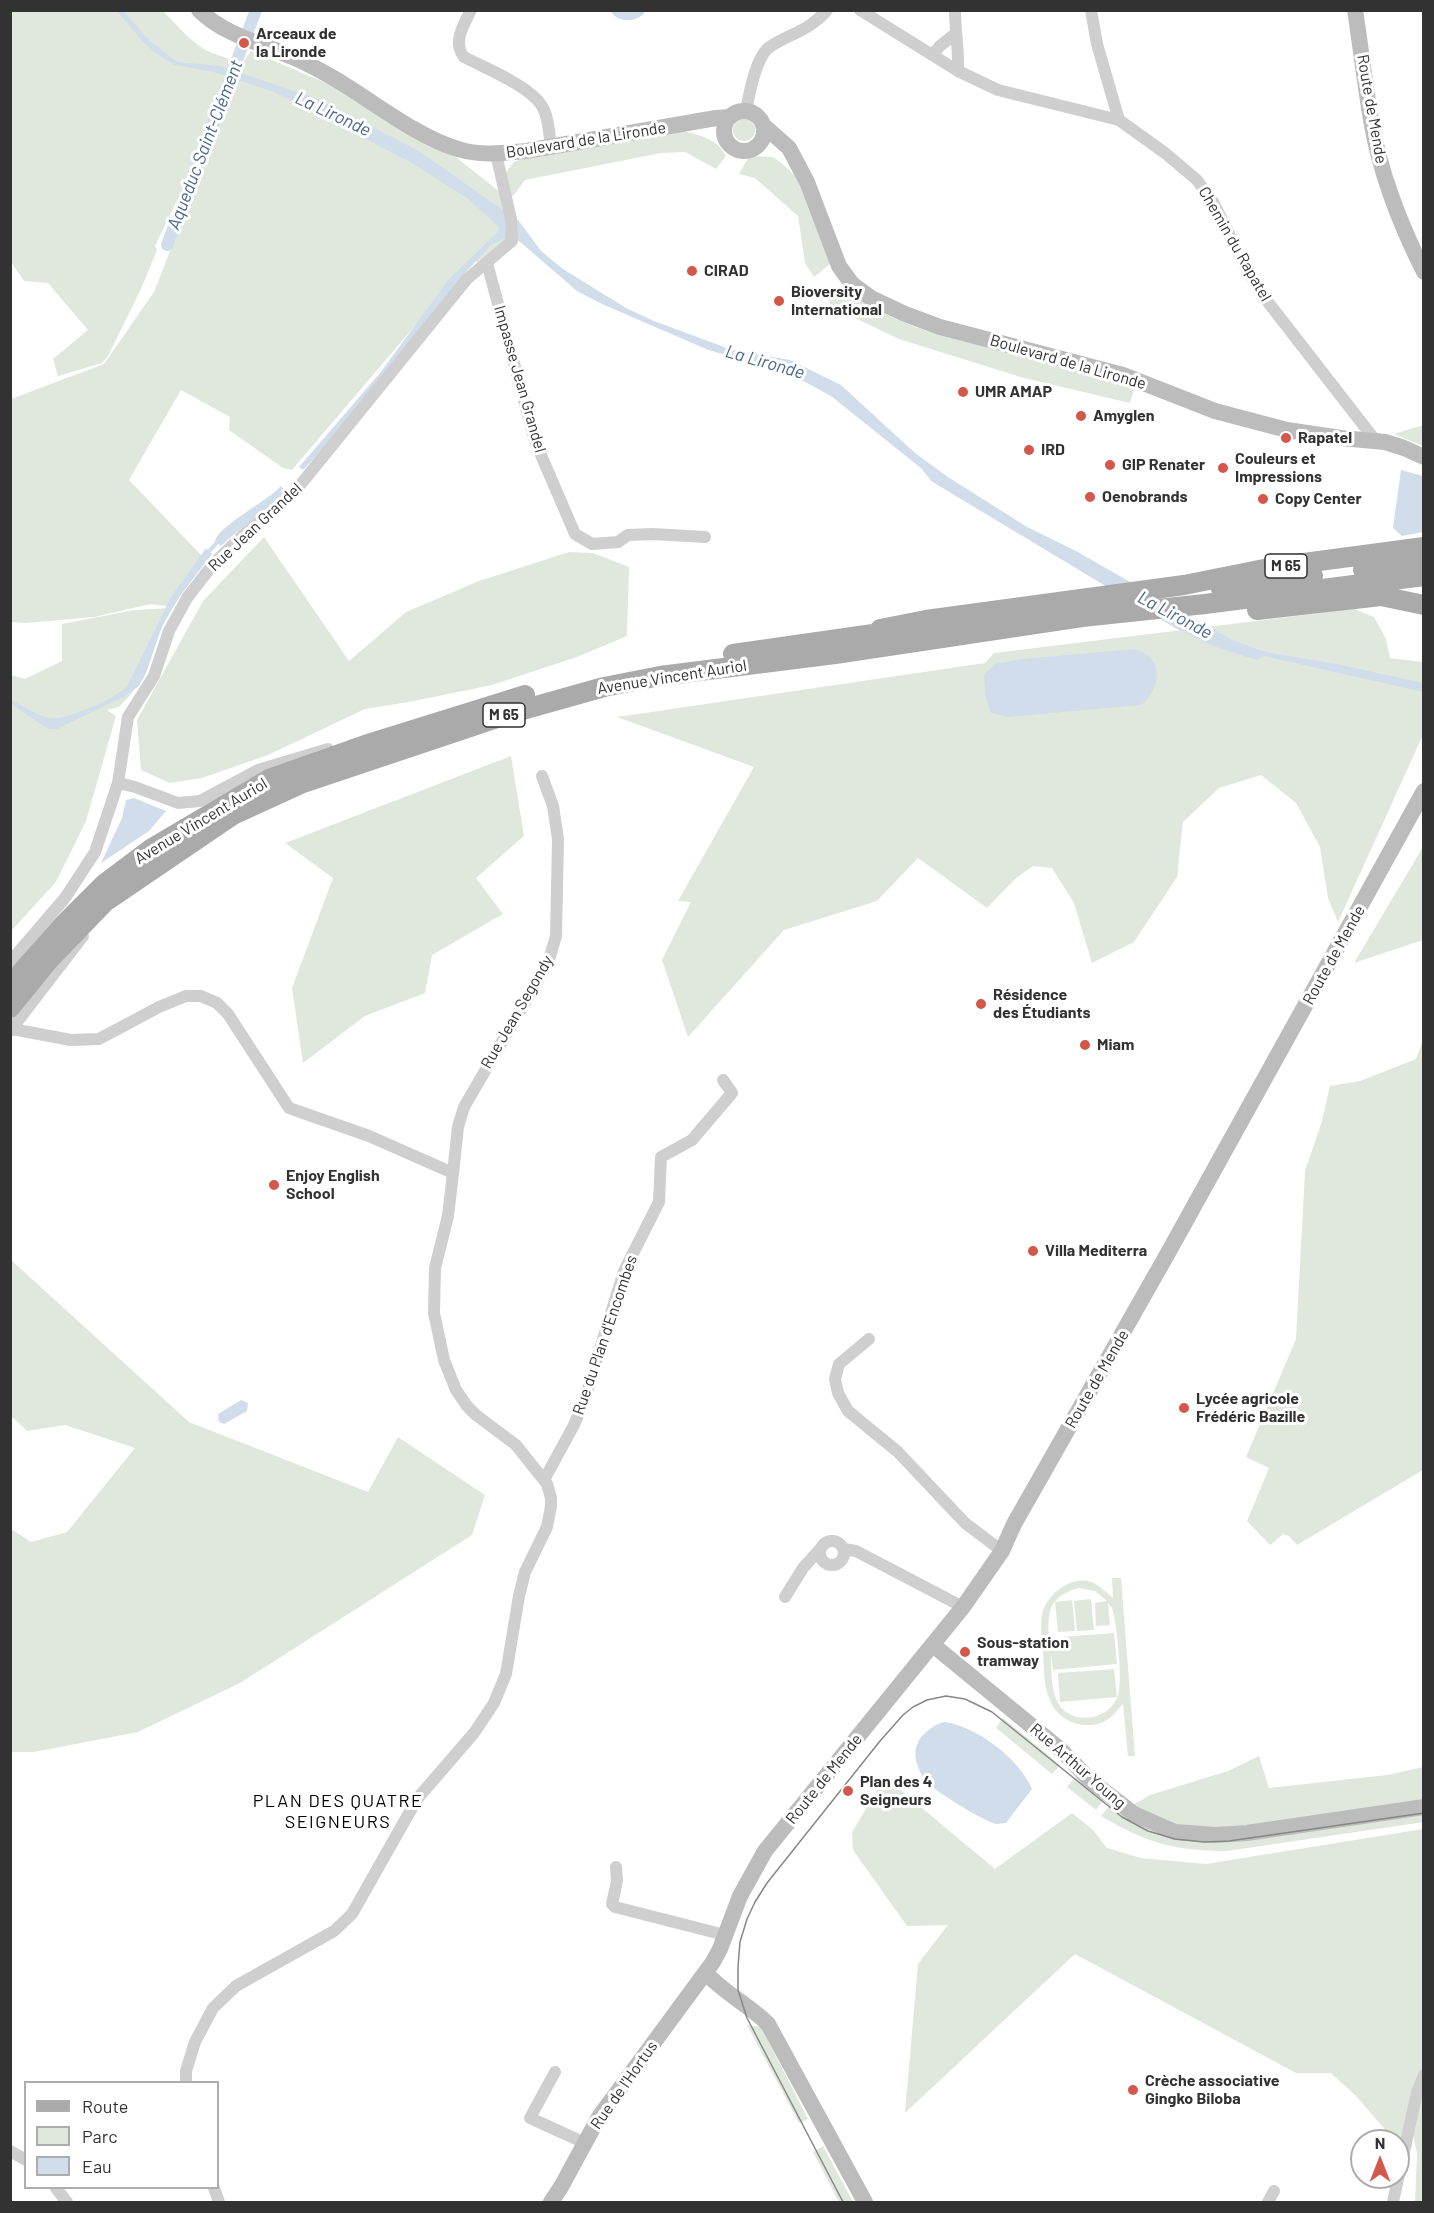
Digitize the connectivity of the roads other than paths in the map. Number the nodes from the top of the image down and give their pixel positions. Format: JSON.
{"nodes":[{"id":1,"x":199,"y":10,"type":"edge"},
{"id":2,"x":471,"y":10,"type":"edge"},
{"id":3,"x":827,"y":10,"type":"edge"},
{"id":4,"x":860,"y":10,"type":"edge"},
{"id":5,"x":955,"y":10,"type":"edge"},
{"id":6,"x":1091,"y":10,"type":"edge"},
{"id":7,"x":1355,"y":10,"type":"edge"},
{"id":8,"x":955,"y":34,"type":"junction"},
{"id":9,"x":932,"y":55,"type":"junction"},
{"id":10,"x":958,"y":71,"type":"junction"},
{"id":11,"x":746,"y":111,"type":"junction"},
{"id":12,"x":730,"y":117,"type":"junction"},
{"id":13,"x":1119,"y":120,"type":"junction"},
{"id":14,"x":685,"y":124,"type":"junction"},
{"id":15,"x":763,"y":125,"type":"junction"},
{"id":16,"x":725,"y":138,"type":"junction"},
{"id":17,"x":551,"y":147,"type":"junction"},
{"id":18,"x":753,"y":149,"type":"junction"},
{"id":19,"x":496,"y":154,"type":"junction"},
{"id":20,"x":793,"y":159,"type":"junction"},
{"id":21,"x":487,"y":263,"type":"junction"},
{"id":22,"x":1424,"y":272,"type":"edge"},
{"id":23,"x":1375,"y":440,"type":"junction"},
{"id":24,"x":1424,"y":457,"type":"edge"},
{"id":25,"x":705,"y":537,"type":"dead end"},
{"id":26,"x":1424,"y":547,"type":"edge"},
{"id":27,"x":1424,"y":562,"type":"edge"},
{"id":28,"x":1424,"y":576,"type":"edge"},
{"id":29,"x":1155,"y":593,"type":"junction"},
{"id":30,"x":1195,"y":604,"type":"junction"},
{"id":31,"x":1424,"y":605,"type":"edge"},
{"id":32,"x":434,"y":723,"type":"junction"},
{"id":33,"x":542,"y":776,"type":"dead end"},
{"id":34,"x":118,"y":783,"type":"junction"},
{"id":35,"x":1424,"y":791,"type":"edge"},
{"id":36,"x":140,"y":877,"type":"junction"},
{"id":37,"x":10,"y":962,"type":"edge"},
{"id":38,"x":10,"y":985,"type":"edge"},
{"id":39,"x":10,"y":1008,"type":"edge"},
{"id":40,"x":11,"y":1030,"type":"edge"},
{"id":41,"x":723,"y":1080,"type":"dead end"},
{"id":42,"x":453,"y":1173,"type":"junction"},
{"id":43,"x":869,"y":1339,"type":"dead end"},
{"id":44,"x":544,"y":1480,"type":"junction"},
{"id":45,"x":822,"y":1547,"type":"junction"},
{"id":46,"x":844,"y":1549,"type":"junction"},
{"id":47,"x":1002,"y":1551,"type":"junction"},
{"id":48,"x":785,"y":1597,"type":"dead end"},
{"id":49,"x":963,"y":1607,"type":"junction"},
{"id":50,"x":933,"y":1645,"type":"junction"},
{"id":51,"x":1424,"y":1807,"type":"edge"},
{"id":52,"x":616,"y":1868,"type":"dead end"},
{"id":53,"x":725,"y":1935,"type":"junction"},
{"id":54,"x":706,"y":1972,"type":"junction"},
{"id":55,"x":555,"y":2072,"type":"dead end"},
{"id":56,"x":1424,"y":2075,"type":"edge"},
{"id":57,"x":186,"y":2081,"type":"edge"},
{"id":58,"x":585,"y":2143,"type":"junction"},
{"id":59,"x":10,"y":2151,"type":"edge"},
{"id":60,"x":24,"y":2159,"type":"edge"},
{"id":61,"x":57,"y":2189,"type":"edge"},
{"id":62,"x":1274,"y":2191,"type":"dead end"},
{"id":63,"x":67,"y":2202,"type":"edge"},
{"id":64,"x":551,"y":2202,"type":"edge"},
{"id":65,"x":864,"y":2202,"type":"edge"},
{"id":66,"x":1268,"y":2202,"type":"edge"},
{"id":67,"x":1393,"y":2202,"type":"edge"}],
"edges":[{"from":1,"to":19,"type":"street","name":"Boulevard de la Lironde"},
{"from":2,"to":17,"type":"street"},
{"from":3,"to":11,"type":"street"},
{"from":4,"to":9,"type":"street","name":"Chemin du Rapatel"},
{"from":5,"to":8,"type":"street"},
{"from":6,"to":13,"type":"street"},
{"from":7,"to":22,"type":"street","name":"Route de Mende"},
{"from":8,"to":9,"type":"street"},
{"from":8,"to":10,"type":"street"},
{"from":9,"to":10,"type":"street","name":"Chemin du Rapatel"},
{"from":10,"to":13,"type":"street","name":"Chemin du Rapatel"},
{"from":11,"to":12,"type":"street"},
{"from":11,"to":15,"type":"street"},
{"from":12,"to":14,"type":"street","name":"Boulevard de la Lironde"},
{"from":12,"to":16,"type":"street"},
{"from":13,"to":23,"type":"street","name":"Chemin du Rapatel"},
{"from":14,"to":16,"type":"street","name":"Boulevard de la Lironde"},
{"from":14,"to":17,"type":"street","name":"Boulevard de la Lironde"},
{"from":15,"to":18,"type":"street"},
{"from":15,"to":20,"type":"street","name":"Boulevard de la Lironde"},
{"from":16,"to":18,"type":"street"},
{"from":17,"to":19,"type":"street","name":"Boulevard de la Lironde"},
{"from":18,"to":20,"type":"street"},
{"from":19,"to":21,"type":"street","name":"Rue Jean Grandel"},
{"from":20,"to":23,"type":"street","name":"Boulevard de la Lironde"},
{"from":21,"to":25,"type":"street","name":"Impasse Jean Grandel"},
{"from":21,"to":34,"type":"street","name":"Rue Jean Grandel"},
{"from":23,"to":24,"type":"street","name":"Boulevard de la Lironde"},
{"from":26,"to":29,"type":"main road","number":"M 65"},
{"from":27,"to":30,"type":"main road","number":"M 65"},
{"from":28,"to":30,"type":"main road","number":"M 65"},
{"from":29,"to":30,"type":"main road","number":"M 65"},
{"from":29,"to":32,"type":"main road","name":"Avenue Vincent Auriol","number":"M 65"},
{"from":30,"to":31,"type":"main road","number":"M 65"},
{"from":30,"to":36,"type":"main road","name":"Avenue Vincent Auriol","number":"M 65"},
{"from":32,"to":34,"type":"street","name":"Avenue Vincent Auriol"},
{"from":32,"to":38,"type":"main road","name":"Avenue Vincent Auriol","number":"M 65"},
{"from":33,"to":42,"type":"street","name":"Rue Jean Segondy"},
{"from":34,"to":37,"type":"street","name":"Rue Jean Grandel"},
{"from":35,"to":47,"type":"street","name":"Route de Mende"},
{"from":36,"to":39,"type":"main road","name":"Avenue Vincent Auriol","number":"M 65"},
{"from":36,"to":40,"type":"street","name":"Avenue Vincent Auriol"},
{"from":40,"to":42,"type":"street"},
{"from":41,"to":44,"type":"street","name":"Rue du Plan d'Encombes"},
{"from":42,"to":44,"type":"street","name":"Rue Jean Segondy"},
{"from":43,"to":47,"type":"street"},
{"from":44,"to":57,"type":"street"},
{"from":45,"to":46,"type":"street"},
{"from":45,"to":46,"type":"street"},
{"from":45,"to":48,"type":"street"},
{"from":46,"to":49,"type":"street"},
{"from":47,"to":49,"type":"street","name":"Route de Mende"},
{"from":49,"to":50,"type":"street","name":"Route de Mende"},
{"from":50,"to":51,"type":"street","name":"Rue Arthur Young"},
{"from":50,"to":53,"type":"street","name":"Route de Mende"},
{"from":52,"to":53,"type":"street"},
{"from":53,"to":54,"type":"street","name":"Route de Mende"},
{"from":54,"to":58,"type":"street","name":"Rue de l'Hortus"},
{"from":54,"to":65,"type":"street"},
{"from":55,"to":58,"type":"street"},
{"from":56,"to":67,"type":"street"},
{"from":58,"to":64,"type":"street","name":"Rue de l'Hortus"},
{"from":59,"to":60,"type":"street"},
{"from":61,"to":63,"type":"street"},
{"from":62,"to":66,"type":"street"}]}
